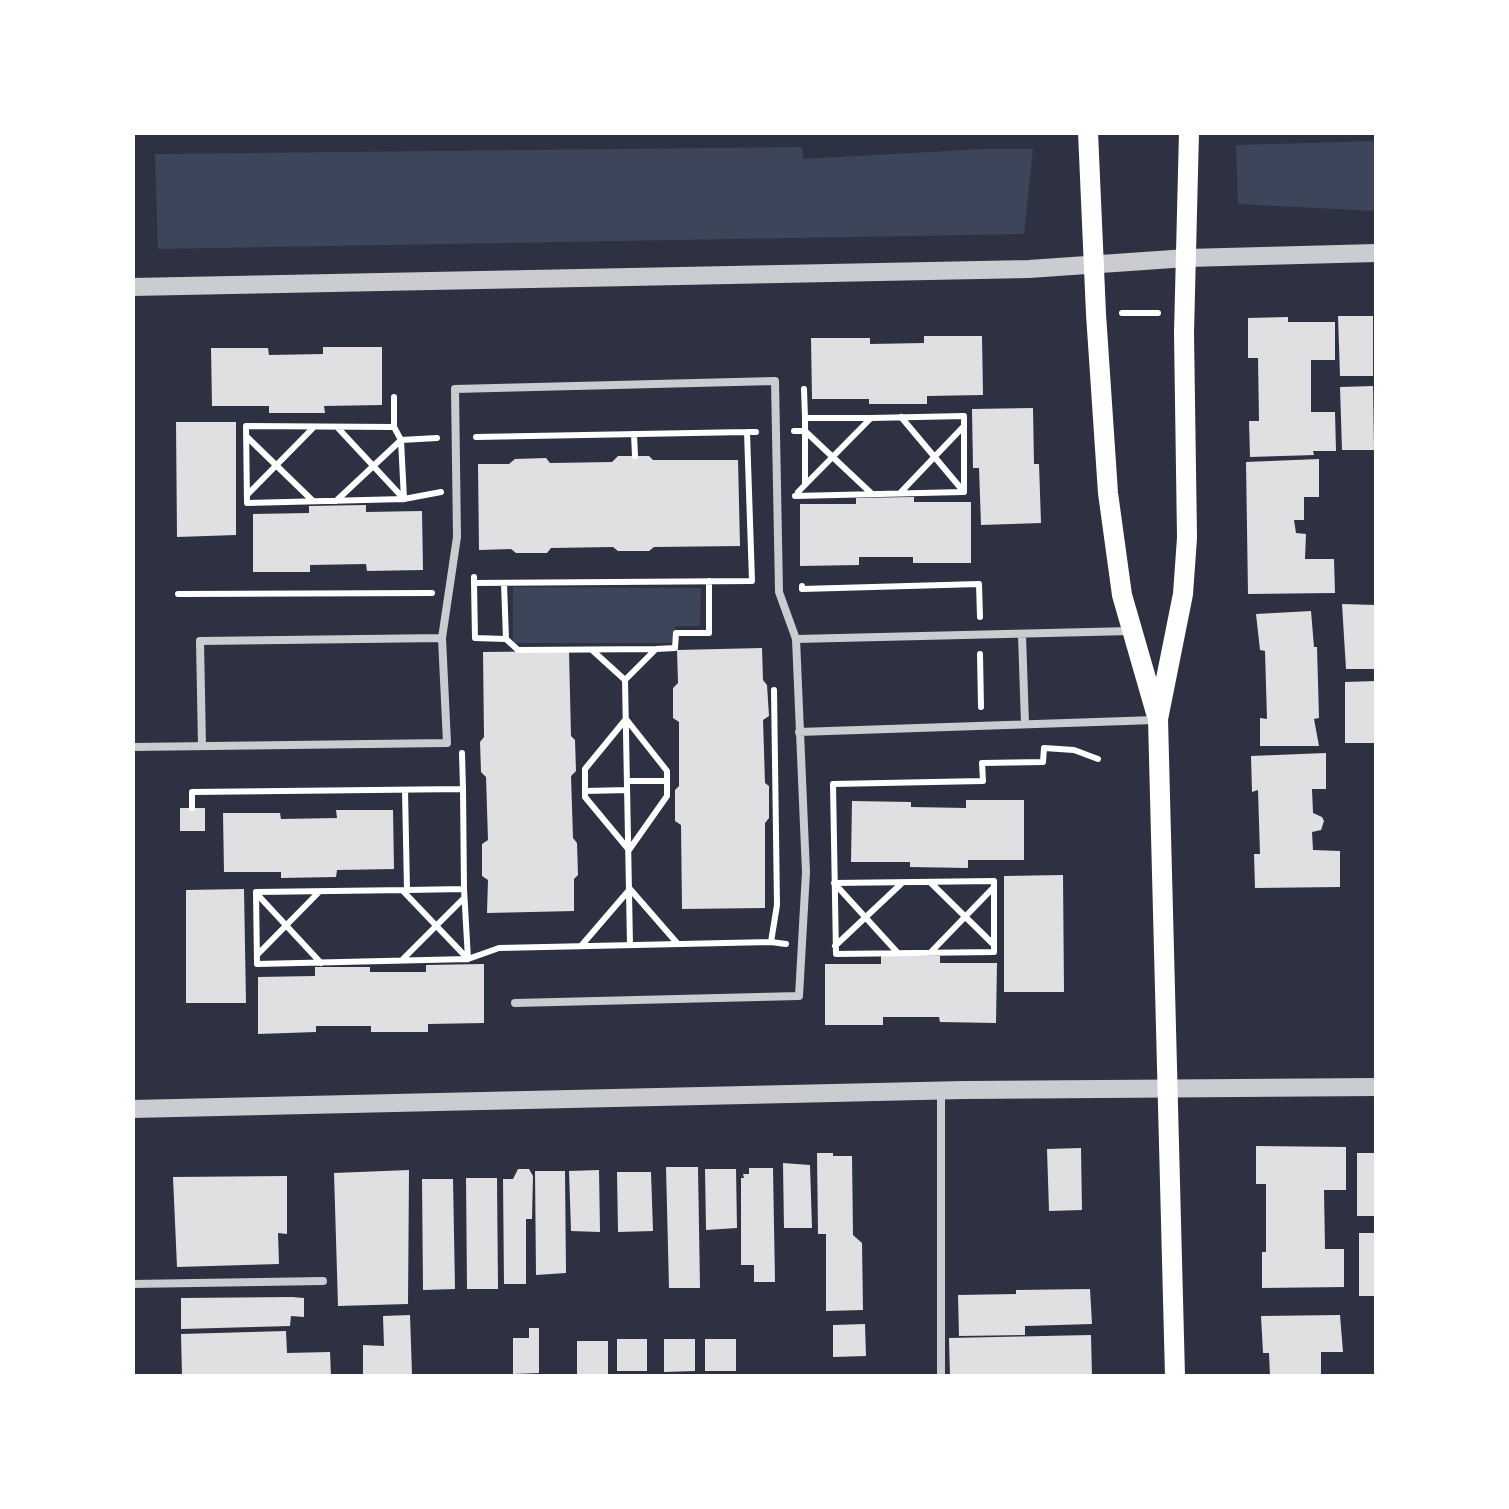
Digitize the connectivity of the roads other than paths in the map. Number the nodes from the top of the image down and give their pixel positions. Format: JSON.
{"nodes":[{"id":1,"x":1189,"y":139,"type":"edge"},
{"id":2,"x":1088,"y":140,"type":"edge"},
{"id":3,"x":1376,"y":253,"type":"edge"},
{"id":4,"x":1187,"y":258,"type":"junction"},
{"id":5,"x":1094,"y":264,"type":"junction"},
{"id":6,"x":132,"y":287,"type":"edge"},
{"id":7,"x":1133,"y":632,"type":"junction"},
{"id":8,"x":1022,"y":635,"type":"junction"},
{"id":9,"x":442,"y":638,"type":"junction"},
{"id":10,"x":796,"y":639,"type":"junction"},
{"id":11,"x":1158,"y":720,"type":"junction"},
{"id":12,"x":1025,"y":724,"type":"junction"},
{"id":13,"x":800,"y":732,"type":"junction"},
{"id":14,"x":202,"y":746,"type":"junction"},
{"id":15,"x":132,"y":747,"type":"edge"},
{"id":16,"x":516,"y":1003,"type":"dead end"},
{"id":17,"x":1376,"y":1087,"type":"edge"},
{"id":18,"x":1168,"y":1090,"type":"junction"},
{"id":19,"x":941,"y":1091,"type":"junction"},
{"id":20,"x":132,"y":1109,"type":"edge"},
{"id":21,"x":323,"y":1281,"type":"dead end"},
{"id":22,"x":132,"y":1284,"type":"edge"},
{"id":23,"x":941,"y":1376,"type":"edge"},
{"id":24,"x":1176,"y":1376,"type":"edge"}],
"edges":[{"from":1,"to":4,"type":"main road"},
{"from":2,"to":5,"type":"main road"},
{"from":3,"to":4,"type":"street"},
{"from":4,"to":5,"type":"street"},
{"from":4,"to":11,"type":"main road"},
{"from":5,"to":6,"type":"street"},
{"from":5,"to":7,"type":"main road"},
{"from":7,"to":8,"type":"lane"},
{"from":7,"to":11,"type":"main road"},
{"from":8,"to":10,"type":"lane"},
{"from":8,"to":12,"type":"lane"},
{"from":9,"to":10,"type":"lane"},
{"from":9,"to":14,"type":"lane"},
{"from":9,"to":14,"type":"lane"},
{"from":10,"to":13,"type":"lane"},
{"from":11,"to":12,"type":"lane"},
{"from":11,"to":18,"type":"main road"},
{"from":12,"to":13,"type":"lane"},
{"from":13,"to":16,"type":"lane"},
{"from":14,"to":15,"type":"lane"},
{"from":17,"to":18,"type":"street"},
{"from":18,"to":19,"type":"street"},
{"from":18,"to":24,"type":"main road"},
{"from":19,"to":20,"type":"street"},
{"from":19,"to":23,"type":"lane"},
{"from":21,"to":22,"type":"lane"}]}
